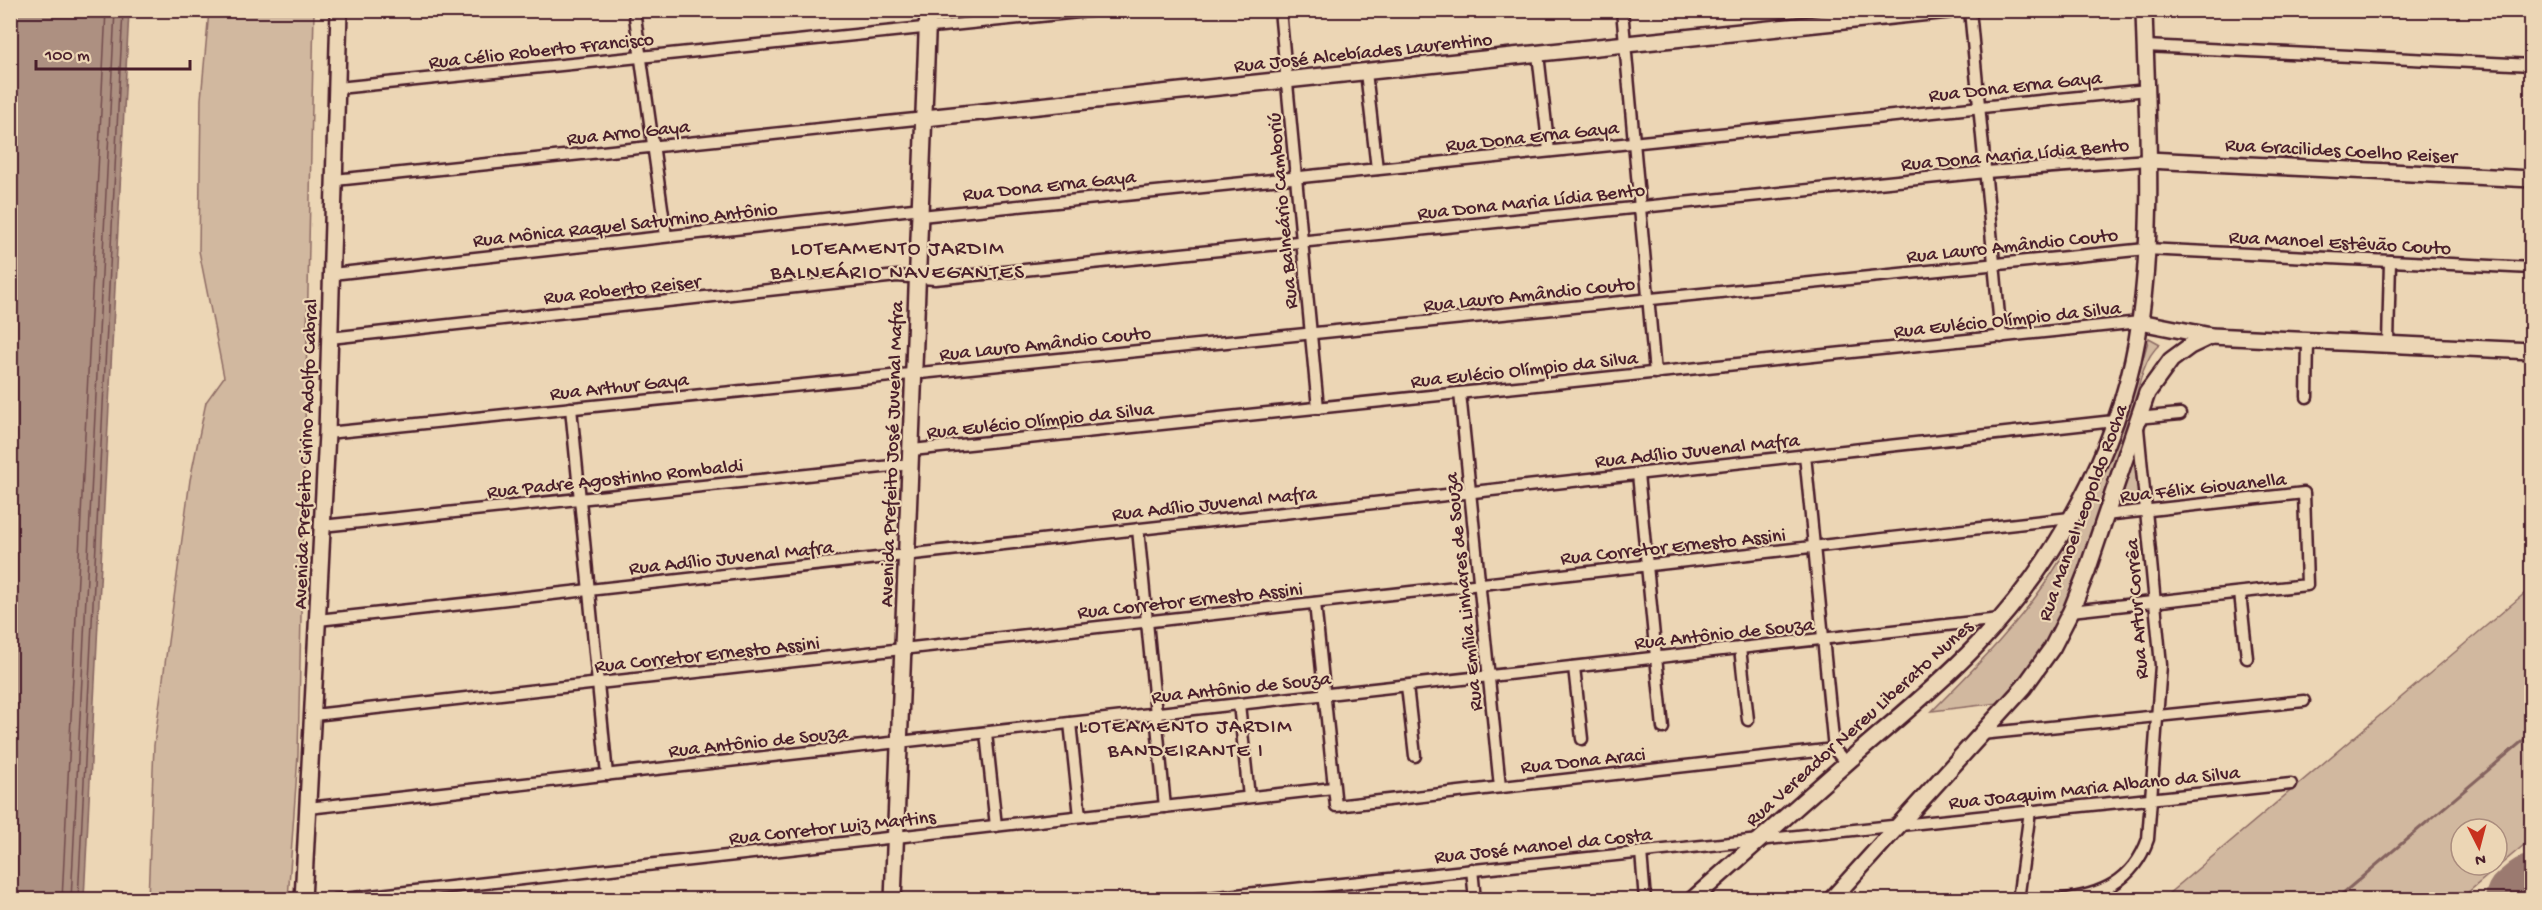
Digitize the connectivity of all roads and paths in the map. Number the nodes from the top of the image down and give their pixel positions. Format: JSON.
{"nodes":[{"id":1,"x":339,"y":10,"type":"edge"},
{"id":2,"x":634,"y":10,"type":"edge"},
{"id":3,"x":928,"y":10,"type":"edge"},
{"id":4,"x":1098,"y":10,"type":"edge"},
{"id":5,"x":1280,"y":10,"type":"edge"},
{"id":6,"x":1622,"y":10,"type":"edge"},
{"id":7,"x":1949,"y":10,"type":"edge"},
{"id":8,"x":1970,"y":10,"type":"edge"},
{"id":9,"x":2139,"y":12,"type":"edge"},
{"id":10,"x":927,"y":28,"type":"junction"},
{"id":11,"x":1625,"y":45,"type":"junction"},
{"id":12,"x":2145,"y":46,"type":"junction"},
{"id":13,"x":1538,"y":54,"type":"junction"},
{"id":14,"x":640,"y":57,"type":"junction"},
{"id":15,"x":2532,"y":65,"type":"edge"},
{"id":16,"x":1366,"y":72,"type":"junction"},
{"id":17,"x":1287,"y":80,"type":"junction"},
{"id":18,"x":338,"y":88,"type":"junction"},
{"id":19,"x":2146,"y":90,"type":"junction"},
{"id":20,"x":1979,"y":107,"type":"junction"},
{"id":21,"x":925,"y":118,"type":"junction"},
{"id":22,"x":1634,"y":142,"type":"junction"},
{"id":23,"x":653,"y":147,"type":"junction"},
{"id":24,"x":1549,"y":151,"type":"junction"},
{"id":25,"x":2148,"y":160,"type":"junction"},
{"id":26,"x":1377,"y":169,"type":"junction"},
{"id":27,"x":1986,"y":172,"type":"junction"},
{"id":28,"x":1296,"y":177,"type":"junction"},
{"id":29,"x":2532,"y":179,"type":"edge"},
{"id":30,"x":335,"y":180,"type":"junction"},
{"id":31,"x":1640,"y":207,"type":"junction"},
{"id":32,"x":921,"y":212,"type":"junction"},
{"id":33,"x":666,"y":236,"type":"junction"},
{"id":34,"x":1302,"y":241,"type":"junction"},
{"id":35,"x":2146,"y":249,"type":"junction"},
{"id":36,"x":2390,"y":261,"type":"junction"},
{"id":37,"x":1994,"y":264,"type":"junction"},
{"id":38,"x":2532,"y":268,"type":"edge"},
{"id":39,"x":332,"y":274,"type":"junction"},
{"id":40,"x":919,"y":278,"type":"junction"},
{"id":41,"x":1649,"y":299,"type":"junction"},
{"id":42,"x":2140,"y":322,"type":"junction"},
{"id":43,"x":1311,"y":334,"type":"junction"},
{"id":44,"x":2211,"y":336,"type":"junction"},
{"id":45,"x":2001,"y":337,"type":"junction"},
{"id":46,"x":330,"y":338,"type":"junction"},
{"id":47,"x":2308,"y":340,"type":"junction"},
{"id":48,"x":2388,"y":344,"type":"junction"},
{"id":49,"x":2532,"y":351,"type":"edge"},
{"id":50,"x":1655,"y":373,"type":"junction"},
{"id":51,"x":915,"y":374,"type":"junction"},
{"id":52,"x":1460,"y":393,"type":"junction"},
{"id":53,"x":2307,"y":397,"type":"dead end"},
{"id":54,"x":571,"y":408,"type":"junction"},
{"id":55,"x":1318,"y":408,"type":"junction"},
{"id":56,"x":2180,"y":414,"type":"dead end"},
{"id":57,"x":2137,"y":418,"type":"junction"},
{"id":58,"x":2114,"y":421,"type":"junction"},
{"id":59,"x":327,"y":433,"type":"junction"},
{"id":60,"x":1805,"y":455,"type":"junction"},
{"id":61,"x":911,"y":457,"type":"junction"},
{"id":62,"x":1638,"y":474,"type":"junction"},
{"id":63,"x":1470,"y":492,"type":"junction"},
{"id":64,"x":580,"y":499,"type":"junction"},
{"id":65,"x":2145,"y":510,"type":"junction"},
{"id":66,"x":2105,"y":515,"type":"junction"},
{"id":67,"x":2070,"y":518,"type":"junction"},
{"id":68,"x":322,"y":526,"type":"junction"},
{"id":69,"x":1138,"y":529,"type":"junction"},
{"id":70,"x":1814,"y":547,"type":"junction"},
{"id":71,"x":907,"y":555,"type":"junction"},
{"id":72,"x":1647,"y":566,"type":"junction"},
{"id":73,"x":1480,"y":584,"type":"junction"},
{"id":74,"x":589,"y":590,"type":"junction"},
{"id":75,"x":2240,"y":593,"type":"junction"},
{"id":76,"x":2155,"y":602,"type":"junction"},
{"id":77,"x":1315,"y":603,"type":"junction"},
{"id":78,"x":2071,"y":611,"type":"junction"},
{"id":79,"x":318,"y":620,"type":"junction"},
{"id":80,"x":2000,"y":620,"type":"junction"},
{"id":81,"x":1147,"y":622,"type":"junction"},
{"id":82,"x":1823,"y":639,"type":"junction"},
{"id":83,"x":1740,"y":648,"type":"junction"},
{"id":84,"x":903,"y":649,"type":"junction"},
{"id":85,"x":1656,"y":658,"type":"junction"},
{"id":86,"x":2247,"y":658,"type":"dead end"},
{"id":87,"x":1574,"y":667,"type":"junction"},
{"id":88,"x":1490,"y":676,"type":"junction"},
{"id":89,"x":598,"y":683,"type":"junction"},
{"id":90,"x":1407,"y":686,"type":"junction"},
{"id":91,"x":1324,"y":695,"type":"junction"},
{"id":92,"x":2304,"y":701,"type":"dead end"},
{"id":93,"x":1239,"y":704,"type":"junction"},
{"id":94,"x":1156,"y":714,"type":"junction"},
{"id":95,"x":314,"y":715,"type":"junction"},
{"id":96,"x":2157,"y":716,"type":"junction"},
{"id":97,"x":1748,"y":720,"type":"dead end"},
{"id":98,"x":1070,"y":723,"type":"junction"},
{"id":99,"x":1663,"y":728,"type":"dead end"},
{"id":100,"x":986,"y":733,"type":"junction"},
{"id":101,"x":1981,"y":734,"type":"junction"},
{"id":102,"x":1582,"y":739,"type":"dead end"},
{"id":103,"x":900,"y":742,"type":"junction"},
{"id":104,"x":1834,"y":749,"type":"junction"},
{"id":105,"x":1414,"y":756,"type":"dead end"},
{"id":106,"x":1846,"y":763,"type":"junction"},
{"id":107,"x":607,"y":775,"type":"junction"},
{"id":108,"x":2290,"y":783,"type":"dead end"},
{"id":109,"x":1500,"y":787,"type":"junction"},
{"id":110,"x":1334,"y":788,"type":"junction"},
{"id":111,"x":1249,"y":797,"type":"junction"},
{"id":112,"x":2151,"y":798,"type":"junction"},
{"id":113,"x":1165,"y":807,"type":"junction"},
{"id":114,"x":308,"y":808,"type":"junction"},
{"id":115,"x":2030,"y":811,"type":"junction"},
{"id":116,"x":1080,"y":816,"type":"junction"},
{"id":117,"x":1901,"y":825,"type":"junction"},
{"id":118,"x":996,"y":826,"type":"junction"},
{"id":119,"x":896,"y":837,"type":"junction"},
{"id":120,"x":1760,"y":840,"type":"junction"},
{"id":121,"x":1641,"y":852,"type":"junction"},
{"id":122,"x":1472,"y":869,"type":"junction"},
{"id":123,"x":1306,"y":887,"type":"junction"},
{"id":124,"x":303,"y":900,"type":"edge"},
{"id":125,"x":335,"y":900,"type":"edge"},
{"id":126,"x":893,"y":900,"type":"edge"},
{"id":127,"x":1189,"y":900,"type":"edge"},
{"id":128,"x":1308,"y":900,"type":"edge"},
{"id":129,"x":1474,"y":900,"type":"edge"},
{"id":130,"x":1645,"y":900,"type":"edge"},
{"id":131,"x":1692,"y":900,"type":"edge"},
{"id":132,"x":1831,"y":900,"type":"edge"},
{"id":133,"x":2018,"y":900,"type":"edge"},
{"id":134,"x":2060,"y":900,"type":"edge"}],
"edges":[{"from":1,"to":18,"type":"main road","name":"Avenida Prefeito Cirino Adolfo Cabral"},
{"from":2,"to":14,"type":"street"},
{"from":3,"to":10,"type":"main road","name":"Avenida Prefeito José Juvenal Mafra"},
{"from":4,"to":10,"type":"street","name":"Rua Célio Roberto Francisco"},
{"from":5,"to":17,"type":"street","name":"Rua Balneário Camboriú"},
{"from":6,"to":11,"type":"street"},
{"from":7,"to":11,"type":"main road","name":"Rua José Alcebíades Laurentino"},
{"from":8,"to":20,"type":"street"},
{"from":9,"to":12,"type":"main road","name":"Rua Vereador Nereu Liberato Nunes"},
{"from":10,"to":14,"type":"street","name":"Rua Célio Roberto Francisco"},
{"from":10,"to":21,"type":"main road","name":"Avenida Prefeito José Juvenal Mafra"},
{"from":11,"to":13,"type":"main road","name":"Rua José Alcebíades Laurentino"},
{"from":11,"to":22,"type":"street"},
{"from":12,"to":15,"type":"street"},
{"from":12,"to":19,"type":"main road","name":"Rua Vereador Nereu Liberato Nunes"},
{"from":13,"to":16,"type":"main road","name":"Rua José Alcebíades Laurentino"},
{"from":13,"to":24,"type":"street"},
{"from":14,"to":18,"type":"street","name":"Rua Célio Roberto Francisco"},
{"from":14,"to":23,"type":"street"},
{"from":16,"to":17,"type":"main road","name":"Rua José Alcebíades Laurentino"},
{"from":16,"to":26,"type":"street"},
{"from":17,"to":21,"type":"main road","name":"Rua José Alcebíades Laurentino"},
{"from":17,"to":28,"type":"street","name":"Rua Balneário Camboriú"},
{"from":18,"to":30,"type":"main road","name":"Avenida Prefeito Cirino Adolfo Cabral"},
{"from":19,"to":20,"type":"street","name":"Rua Dona Erna Gaya"},
{"from":19,"to":25,"type":"main road","name":"Rua Vereador Nereu Liberato Nunes"},
{"from":20,"to":22,"type":"street","name":"Rua Dona Erna Gaya"},
{"from":20,"to":27,"type":"street"},
{"from":21,"to":23,"type":"street","name":"Rua Arno Gaya"},
{"from":21,"to":32,"type":"main road","name":"Avenida Prefeito José Juvenal Mafra"},
{"from":22,"to":24,"type":"street","name":"Rua Dona Erna Gaya"},
{"from":22,"to":31,"type":"street"},
{"from":23,"to":30,"type":"street","name":"Rua Arno Gaya"},
{"from":23,"to":33,"type":"street"},
{"from":24,"to":26,"type":"street","name":"Rua Dona Erna Gaya"},
{"from":25,"to":27,"type":"street","name":"Rua Dona Maria Lídia Bento"},
{"from":25,"to":29,"type":"main road","name":"Rua Gracilides Coelho Reiser"},
{"from":25,"to":35,"type":"main road","name":"Rua Vereador Nereu Liberato Nunes"},
{"from":26,"to":28,"type":"street","name":"Rua Dona Erna Gaya"},
{"from":27,"to":31,"type":"street","name":"Rua Dona Maria Lídia Bento"},
{"from":27,"to":37,"type":"street"},
{"from":28,"to":32,"type":"street","name":"Rua Dona Erna Gaya"},
{"from":28,"to":34,"type":"street","name":"Rua Balneário Camboriú"},
{"from":30,"to":39,"type":"main road","name":"Avenida Prefeito Cirino Adolfo Cabral"},
{"from":31,"to":34,"type":"street","name":"Rua Dona Maria Lídia Bento"},
{"from":31,"to":41,"type":"street"},
{"from":32,"to":33,"type":"street","name":"Rua Mônica Raquel Saturnino Antônio"},
{"from":32,"to":40,"type":"main road","name":"Avenida Prefeito José Juvenal Mafra"},
{"from":33,"to":39,"type":"street","name":"Rua Mônica Raquel Saturnino Antônio"},
{"from":34,"to":40,"type":"street","name":"Rua Dona Maria Lídia Bento"},
{"from":34,"to":43,"type":"street","name":"Rua Balneário Camboriú"},
{"from":35,"to":36,"type":"street","name":"Rua Manoel Estêvão Couto"},
{"from":35,"to":37,"type":"street","name":"Rua Lauro Amândio Couto"},
{"from":35,"to":42,"type":"main road","name":"Rua Vereador Nereu Liberato Nunes"},
{"from":36,"to":38,"type":"street","name":"Rua Manoel Estêvão Couto"},
{"from":36,"to":48,"type":"street"},
{"from":37,"to":41,"type":"street","name":"Rua Lauro Amândio Couto"},
{"from":37,"to":45,"type":"street"},
{"from":39,"to":46,"type":"main road","name":"Avenida Prefeito Cirino Adolfo Cabral"},
{"from":40,"to":46,"type":"street","name":"Rua Roberto Reiser"},
{"from":40,"to":51,"type":"main road","name":"Avenida Prefeito José Juvenal Mafra"},
{"from":41,"to":43,"type":"street","name":"Rua Lauro Amândio Couto"},
{"from":41,"to":50,"type":"street"},
{"from":42,"to":44,"type":"main road"},
{"from":42,"to":45,"type":"street","name":"Rua Eulécio Olímpio da Silva"},
{"from":42,"to":58,"type":"main road","name":"Rua Vereador Nereu Liberato Nunes"},
{"from":43,"to":51,"type":"street","name":"Rua Lauro Amândio Couto"},
{"from":43,"to":55,"type":"street","name":"Rua Balneário Camboriú"},
{"from":44,"to":47,"type":"main road"},
{"from":44,"to":57,"type":"main road","name":"Rua Manoel Leopoldo Rocha"},
{"from":45,"to":50,"type":"street","name":"Rua Eulécio Olímpio da Silva"},
{"from":46,"to":59,"type":"main road","name":"Avenida Prefeito Cirino Adolfo Cabral"},
{"from":47,"to":48,"type":"main road"},
{"from":47,"to":53,"type":"street"},
{"from":48,"to":49,"type":"main road"},
{"from":50,"to":52,"type":"street","name":"Rua Eulécio Olímpio da Silva"},
{"from":51,"to":54,"type":"street","name":"Rua Arthur Gaya"},
{"from":51,"to":61,"type":"main road","name":"Avenida Prefeito José Juvenal Mafra"},
{"from":52,"to":55,"type":"street","name":"Rua Eulécio Olímpio da Silva"},
{"from":52,"to":63,"type":"street","name":"Rua Emília Linhares de Souza"},
{"from":54,"to":59,"type":"street","name":"Rua Arthur Gaya"},
{"from":54,"to":64,"type":"street"},
{"from":55,"to":61,"type":"street","name":"Rua Eulécio Olímpio da Silva"},
{"from":56,"to":57,"type":"street"},
{"from":57,"to":65,"type":"street","name":"Rua Artur Corrêa"},
{"from":57,"to":66,"type":"main road","name":"Rua Manoel Leopoldo Rocha"},
{"from":58,"to":60,"type":"street","name":"Rua Adílio Juvenal Mafra"},
{"from":58,"to":67,"type":"main road","name":"Rua Vereador Nereu Liberato Nunes"},
{"from":59,"to":68,"type":"main road","name":"Avenida Prefeito Cirino Adolfo Cabral"},
{"from":60,"to":62,"type":"street","name":"Rua Adílio Juvenal Mafra"},
{"from":60,"to":70,"type":"street"},
{"from":61,"to":64,"type":"street","name":"Rua Padre Agostinho Rombaldi"},
{"from":61,"to":71,"type":"main road","name":"Avenida Prefeito José Juvenal Mafra"},
{"from":62,"to":63,"type":"street","name":"Rua Adílio Juvenal Mafra"},
{"from":62,"to":72,"type":"street"},
{"from":63,"to":69,"type":"street","name":"Rua Adílio Juvenal Mafra"},
{"from":63,"to":73,"type":"street","name":"Rua Emília Linhares de Souza"},
{"from":64,"to":68,"type":"street","name":"Rua Padre Agostinho Rombaldi"},
{"from":64,"to":74,"type":"street"},
{"from":65,"to":66,"type":"street","name":"Rua Félix Giovanella"},
{"from":65,"to":75,"type":"street","name":"Rua Félix Giovanella"},
{"from":65,"to":76,"type":"street","name":"Rua Artur Corrêa"},
{"from":66,"to":78,"type":"main road","name":"Rua Manoel Leopoldo Rocha"},
{"from":67,"to":70,"type":"street","name":"Rua Corretor Ernesto Assini"},
{"from":67,"to":80,"type":"main road","name":"Rua Vereador Nereu Liberato Nunes"},
{"from":68,"to":79,"type":"main road","name":"Avenida Prefeito Cirino Adolfo Cabral"},
{"from":69,"to":71,"type":"street","name":"Rua Adílio Juvenal Mafra"},
{"from":69,"to":81,"type":"street"},
{"from":70,"to":72,"type":"street","name":"Rua Corretor Ernesto Assini"},
{"from":70,"to":82,"type":"street"},
{"from":71,"to":74,"type":"street","name":"Rua Adílio Juvenal Mafra"},
{"from":71,"to":84,"type":"main road","name":"Avenida Prefeito José Juvenal Mafra"},
{"from":72,"to":73,"type":"street","name":"Rua Corretor Ernesto Assini"},
{"from":72,"to":85,"type":"street"},
{"from":73,"to":77,"type":"street","name":"Rua Corretor Ernesto Assini"},
{"from":73,"to":88,"type":"street","name":"Rua Emília Linhares de Souza"},
{"from":74,"to":79,"type":"street","name":"Rua Adílio Juvenal Mafra"},
{"from":74,"to":89,"type":"street"},
{"from":75,"to":76,"type":"street"},
{"from":75,"to":86,"type":"street"},
{"from":76,"to":78,"type":"street"},
{"from":76,"to":96,"type":"street","name":"Rua Artur Corrêa"},
{"from":77,"to":81,"type":"street","name":"Rua Corretor Ernesto Assini"},
{"from":77,"to":91,"type":"street"},
{"from":78,"to":101,"type":"main road","name":"Rua Manoel Leopoldo Rocha"},
{"from":79,"to":95,"type":"main road","name":"Avenida Prefeito Cirino Adolfo Cabral"},
{"from":80,"to":82,"type":"street","name":"Rua Antônio de Souza"},
{"from":80,"to":106,"type":"main road","name":"Rua Vereador Nereu Liberato Nunes"},
{"from":81,"to":84,"type":"street","name":"Rua Corretor Ernesto Assini"},
{"from":81,"to":94,"type":"street"},
{"from":82,"to":83,"type":"street","name":"Rua Antônio de Souza"},
{"from":82,"to":104,"type":"street"},
{"from":83,"to":85,"type":"street","name":"Rua Antônio de Souza"},
{"from":83,"to":97,"type":"street"},
{"from":84,"to":89,"type":"street","name":"Rua Corretor Ernesto Assini"},
{"from":84,"to":103,"type":"main road","name":"Avenida Prefeito José Juvenal Mafra"},
{"from":85,"to":87,"type":"street","name":"Rua Antônio de Souza"},
{"from":85,"to":99,"type":"street"},
{"from":87,"to":88,"type":"street","name":"Rua Antônio de Souza"},
{"from":87,"to":102,"type":"street"},
{"from":88,"to":90,"type":"street","name":"Rua Antônio de Souza"},
{"from":88,"to":109,"type":"street","name":"Rua Emília Linhares de Souza"},
{"from":89,"to":95,"type":"street","name":"Rua Corretor Ernesto Assini"},
{"from":89,"to":107,"type":"street"},
{"from":90,"to":91,"type":"street","name":"Rua Antônio de Souza"},
{"from":90,"to":105,"type":"street"},
{"from":91,"to":93,"type":"street","name":"Rua Antônio de Souza"},
{"from":91,"to":110,"type":"street"},
{"from":92,"to":96,"type":"street"},
{"from":93,"to":94,"type":"street","name":"Rua Antônio de Souza"},
{"from":93,"to":111,"type":"street"},
{"from":94,"to":98,"type":"street","name":"Rua Antônio de Souza"},
{"from":94,"to":113,"type":"street"},
{"from":95,"to":114,"type":"main road","name":"Avenida Prefeito Cirino Adolfo Cabral"},
{"from":96,"to":101,"type":"street"},
{"from":96,"to":112,"type":"street","name":"Rua Artur Corrêa"},
{"from":98,"to":100,"type":"street","name":"Rua Antônio de Souza"},
{"from":98,"to":116,"type":"street"},
{"from":100,"to":103,"type":"street","name":"Rua Antônio de Souza"},
{"from":100,"to":118,"type":"street"},
{"from":101,"to":117,"type":"main road","name":"Rua Manoel Leopoldo Rocha"},
{"from":103,"to":107,"type":"street","name":"Rua Antônio de Souza"},
{"from":103,"to":119,"type":"main road","name":"Avenida Prefeito José Juvenal Mafra"},
{"from":104,"to":106,"type":"street"},
{"from":104,"to":109,"type":"street","name":"Rua Dona Araci"},
{"from":106,"to":120,"type":"main road","name":"Rua Vereador Nereu Liberato Nunes"},
{"from":107,"to":114,"type":"street","name":"Rua Antônio de Souza"},
{"from":108,"to":112,"type":"street","name":"Rua Joaquim Maria Albano da Silva"},
{"from":109,"to":110,"type":"street","name":"Rua Dona Araci"},
{"from":110,"to":111,"type":"street","name":"Rua Corretor Luiz Martins"},
{"from":111,"to":113,"type":"street","name":"Rua Corretor Luiz Martins"},
{"from":112,"to":115,"type":"street","name":"Rua Joaquim Maria Albano da Silva"},
{"from":112,"to":134,"type":"street","name":"Rua Artur Corrêa"},
{"from":113,"to":116,"type":"street","name":"Rua Corretor Luiz Martins"},
{"from":114,"to":124,"type":"main road","name":"Avenida Prefeito Cirino Adolfo Cabral"},
{"from":115,"to":117,"type":"street","name":"Rua Joaquim Maria Albano da Silva"},
{"from":115,"to":133,"type":"street"},
{"from":116,"to":118,"type":"street","name":"Rua Corretor Luiz Martins"},
{"from":117,"to":120,"type":"street","name":"Rua José Manoel da Costa"},
{"from":117,"to":132,"type":"main road","name":"Rua Manoel Leopoldo Rocha"},
{"from":118,"to":119,"type":"street","name":"Rua Corretor Luiz Martins"},
{"from":119,"to":125,"type":"street","name":"Rua Corretor Luiz Martins"},
{"from":119,"to":126,"type":"main road","name":"Avenida Prefeito José Juvenal Mafra"},
{"from":120,"to":121,"type":"street","name":"Rua José Manoel da Costa"},
{"from":120,"to":131,"type":"main road","name":"Rua Vereador Nereu Liberato Nunes"},
{"from":121,"to":122,"type":"street","name":"Rua José Manoel da Costa"},
{"from":121,"to":130,"type":"street"},
{"from":122,"to":123,"type":"street","name":"Rua José Manoel da Costa"},
{"from":122,"to":129,"type":"street"},
{"from":123,"to":127,"type":"street","name":"Rua José Manoel da Costa"},
{"from":123,"to":128,"type":"street"}]}
